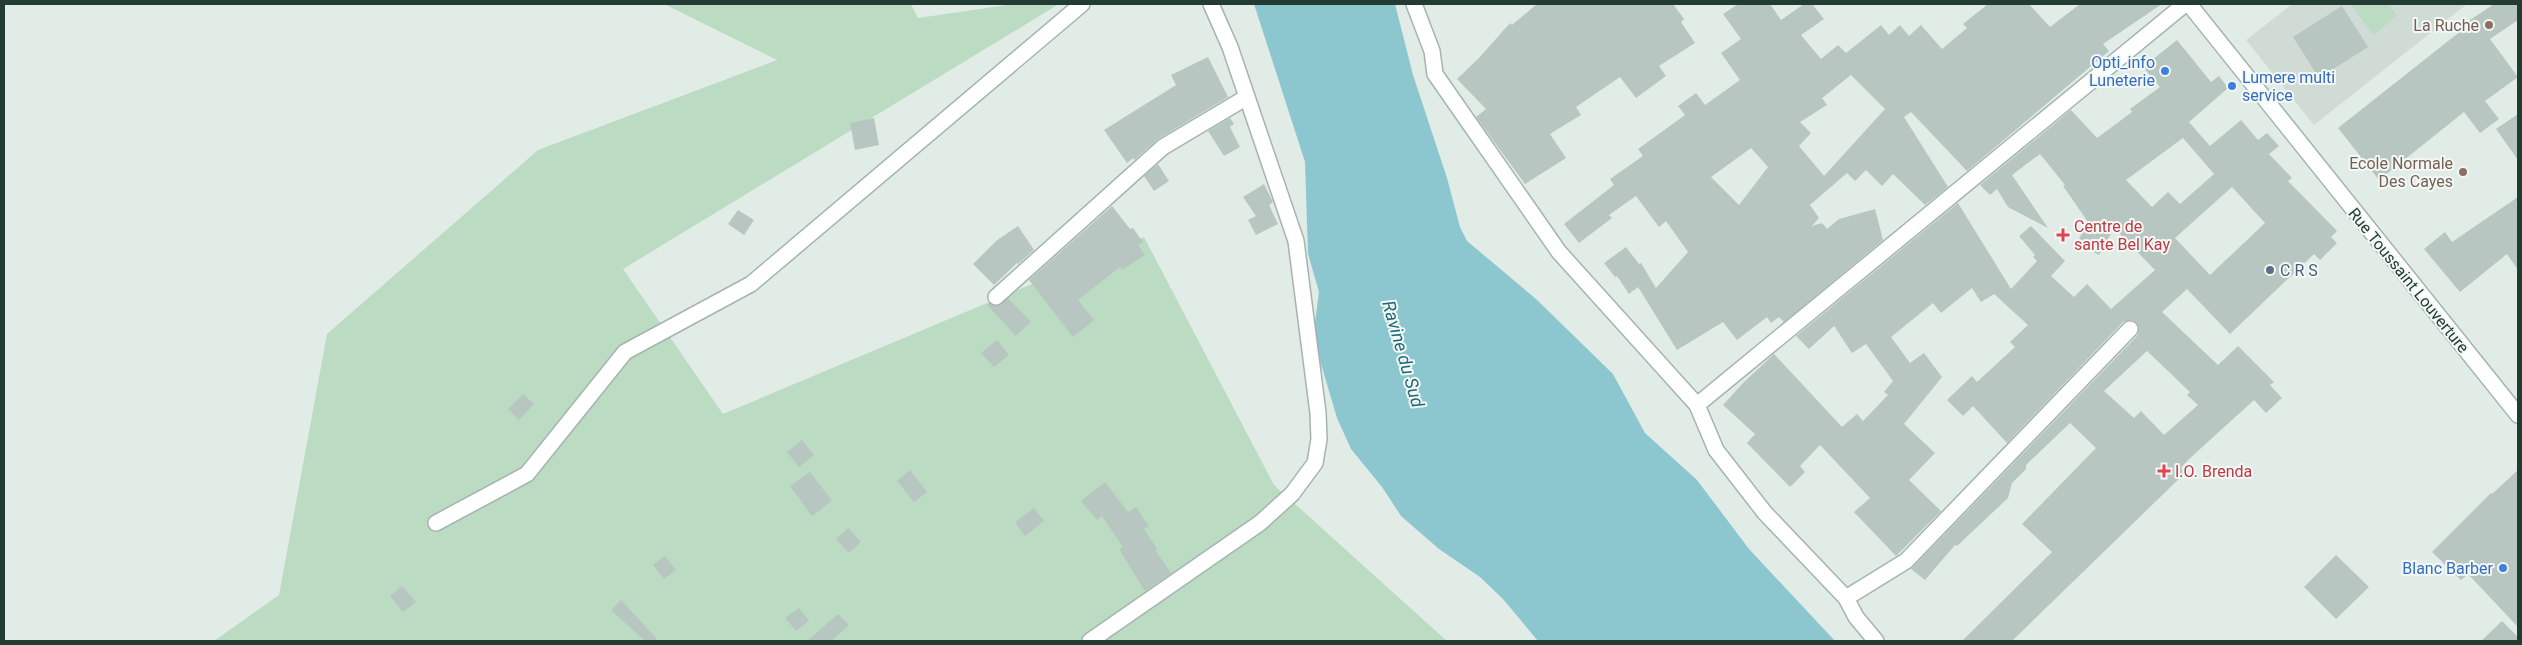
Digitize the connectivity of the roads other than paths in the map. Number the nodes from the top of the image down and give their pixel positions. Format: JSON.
{"nodes":[{"id":1,"x":1082,"y":4,"type":"edge"},
{"id":2,"x":1212,"y":4,"type":"edge"},
{"id":3,"x":1414,"y":4,"type":"edge"},
{"id":4,"x":2185,"y":4,"type":"edge"},
{"id":5,"x":2189,"y":4,"type":"edge"},
{"id":6,"x":1247,"y":97,"type":"junction"},
{"id":7,"x":996,"y":297,"type":"dead end"},
{"id":8,"x":2130,"y":329,"type":"dead end"},
{"id":9,"x":1697,"y":405,"type":"junction"},
{"id":10,"x":2518,"y":415,"type":"edge"},
{"id":11,"x":436,"y":523,"type":"dead end"},
{"id":12,"x":1846,"y":598,"type":"junction"},
{"id":13,"x":1090,"y":641,"type":"edge"},
{"id":14,"x":1876,"y":641,"type":"edge"}],
"edges":[{"from":1,"to":11,"type":"street"},
{"from":2,"to":6,"type":"street"},
{"from":3,"to":9,"type":"street"},
{"from":4,"to":9,"type":"street"},
{"from":5,"to":10,"type":"street","name":"Rue Toussaint Louverture"},
{"from":6,"to":7,"type":"street"},
{"from":6,"to":13,"type":"street"},
{"from":8,"to":12,"type":"street"},
{"from":9,"to":12,"type":"street"},
{"from":12,"to":14,"type":"street"}]}
